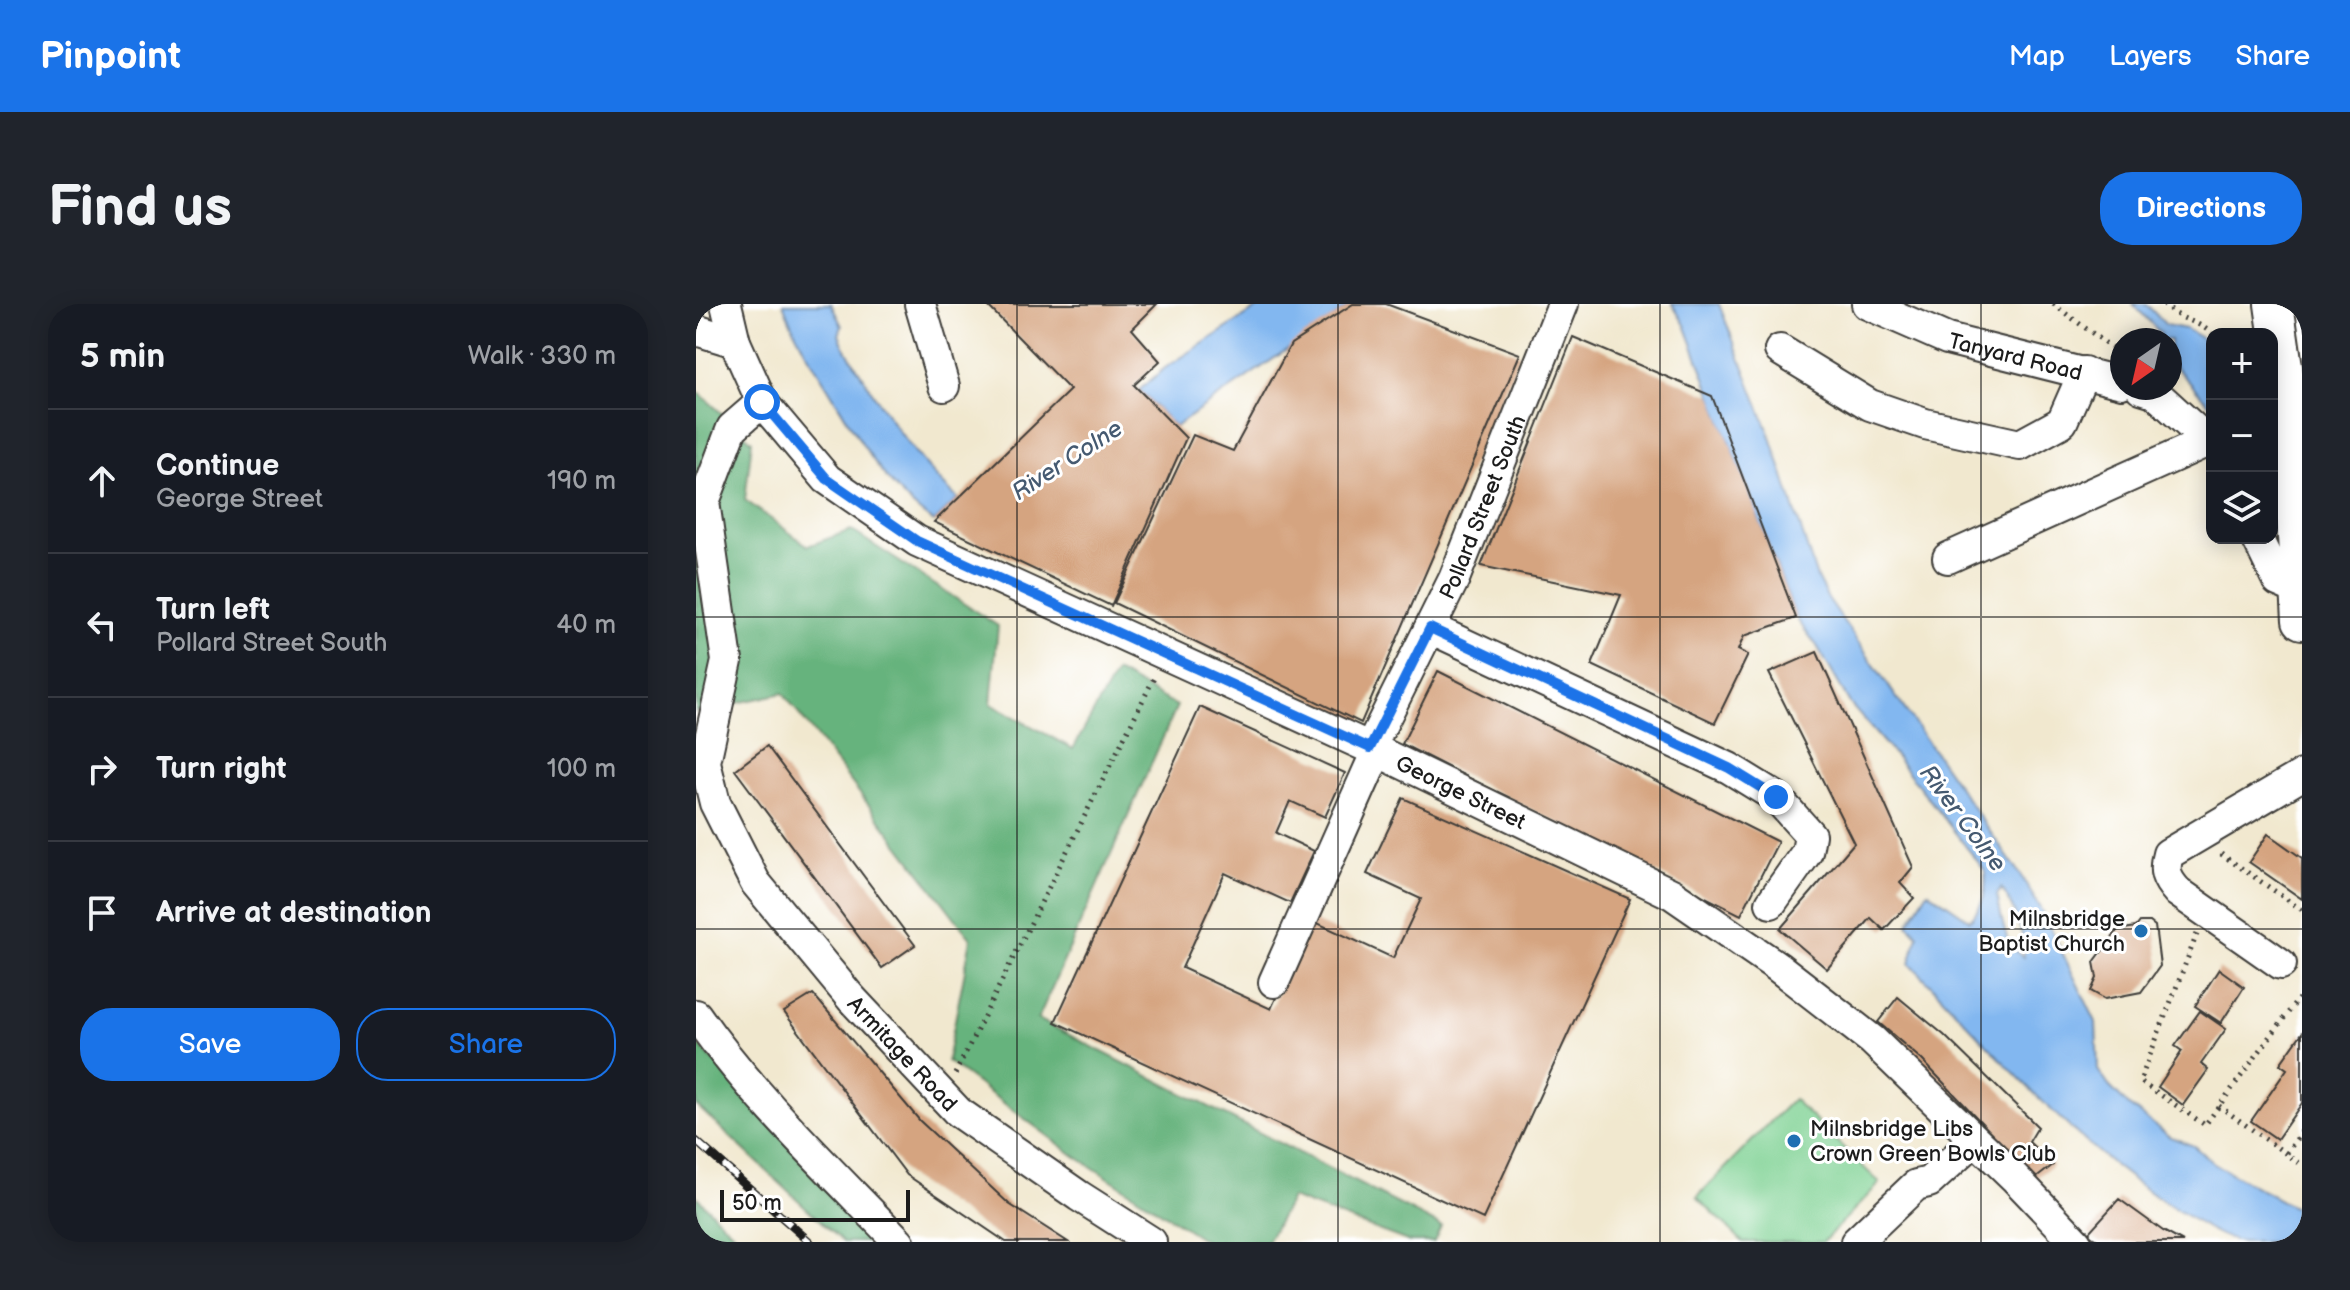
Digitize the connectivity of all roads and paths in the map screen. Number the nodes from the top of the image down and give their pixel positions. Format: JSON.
{"nodes":[{"id":1,"x":726,"y":304,"type":"edge"},
{"id":2,"x":920,"y":304,"type":"edge"},
{"id":3,"x":1563,"y":304,"type":"edge"},
{"id":4,"x":1867,"y":304,"type":"edge"},
{"id":5,"x":2164,"y":304,"type":"edge"},
{"id":6,"x":2274,"y":304,"type":"edge"},
{"id":7,"x":2056,"y":305,"type":"edge"},
{"id":8,"x":2206,"y":329,"type":"edge"},
{"id":9,"x":696,"y":330,"type":"edge"},
{"id":10,"x":735,"y":342,"type":"junction"},
{"id":11,"x":2110,"y":348,"type":"edge"},
{"id":12,"x":1780,"y":350,"type":"dead end"},
{"id":13,"x":2084,"y":372,"type":"junction"},
{"id":14,"x":2110,"y":380,"type":"edge"},
{"id":15,"x":944,"y":386,"type":"dead end"},
{"id":16,"x":2163,"y":400,"type":"edge"},
{"id":17,"x":762,"y":402,"type":"junction"},
{"id":18,"x":2295,"y":403,"type":"edge"},
{"id":19,"x":2206,"y":439,"type":"edge"},
{"id":20,"x":2206,"y":445,"type":"edge"},
{"id":21,"x":2260,"y":544,"type":"edge"},
{"id":22,"x":1948,"y":558,"type":"dead end"},
{"id":23,"x":2301,"y":605,"type":"edge"},
{"id":24,"x":1430,"y":628,"type":"junction"},
{"id":25,"x":1165,"y":655,"type":"junction"},
{"id":26,"x":1374,"y":749,"type":"junction"},
{"id":27,"x":2302,"y":775,"type":"edge"},
{"id":28,"x":706,"y":808,"type":"edge"},
{"id":29,"x":2204,"y":833,"type":"junction"},
{"id":30,"x":1771,"y":903,"type":"dead end"},
{"id":31,"x":2302,"y":910,"type":"edge"},
{"id":32,"x":2210,"y":914,"type":"junction"},
{"id":33,"x":2281,"y":964,"type":"dead end"},
{"id":34,"x":1274,"y":982,"type":"dead end"},
{"id":35,"x":2302,"y":994,"type":"edge"},
{"id":36,"x":696,"y":1015,"type":"edge"},
{"id":37,"x":944,"y":1097,"type":"junction"},
{"id":38,"x":2219,"y":1106,"type":"junction"},
{"id":39,"x":2302,"y":1131,"type":"edge"},
{"id":40,"x":1975,"y":1140,"type":"junction"},
{"id":41,"x":2287,"y":1153,"type":"junction"},
{"id":42,"x":2302,"y":1165,"type":"edge"},
{"id":43,"x":2073,"y":1241,"type":"edge"},
{"id":44,"x":899,"y":1242,"type":"edge"},
{"id":45,"x":1151,"y":1242,"type":"edge"},
{"id":46,"x":1856,"y":1242,"type":"edge"}],
"edges":[{"from":1,"to":10,"type":"street","name":"George Street"},
{"from":2,"to":15,"type":"street"},
{"from":3,"to":24,"type":"street","name":"Pollard Street South"},
{"from":4,"to":13,"type":"street","name":"Tanyard Road"},
{"from":5,"to":8,"type":"path"},
{"from":6,"to":18,"type":"main road"},
{"from":7,"to":11,"type":"path"},
{"from":9,"to":10,"type":"street"},
{"from":10,"to":17,"type":"street","name":"George Street"},
{"from":12,"to":13,"type":"street"},
{"from":13,"to":14,"type":"street","name":"Tanyard Road"},
{"from":16,"to":19,"type":"street"},
{"from":17,"to":25,"type":"street","name":"George Street"},
{"from":17,"to":28,"type":"street","name":"Armitage Road"},
{"from":18,"to":23,"type":"main road","bridge":true},
{"from":20,"to":22,"type":"street"},
{"from":21,"to":23,"type":"street"},
{"from":24,"to":26,"type":"street","name":"Pollard Street South"},
{"from":24,"to":30,"type":"street"},
{"from":25,"to":26,"type":"street","name":"George Street"},
{"from":25,"to":37,"type":"path"},
{"from":26,"to":34,"type":"street","name":"Pollard Street South"},
{"from":26,"to":40,"type":"street","name":"George Street"},
{"from":27,"to":29,"type":"street"},
{"from":28,"to":37,"type":"street","name":"Armitage Road"},
{"from":29,"to":31,"type":"path"},
{"from":29,"to":32,"type":"street"},
{"from":32,"to":33,"type":"street"},
{"from":32,"to":38,"type":"path"},
{"from":35,"to":38,"type":"path"},
{"from":36,"to":44,"type":"street"},
{"from":37,"to":45,"type":"street","name":"Armitage Road"},
{"from":38,"to":41,"type":"path"},
{"from":39,"to":41,"type":"path"},
{"from":40,"to":43,"type":"street","name":"George Street"},
{"from":40,"to":46,"type":"street"},
{"from":41,"to":42,"type":"path"}]}
